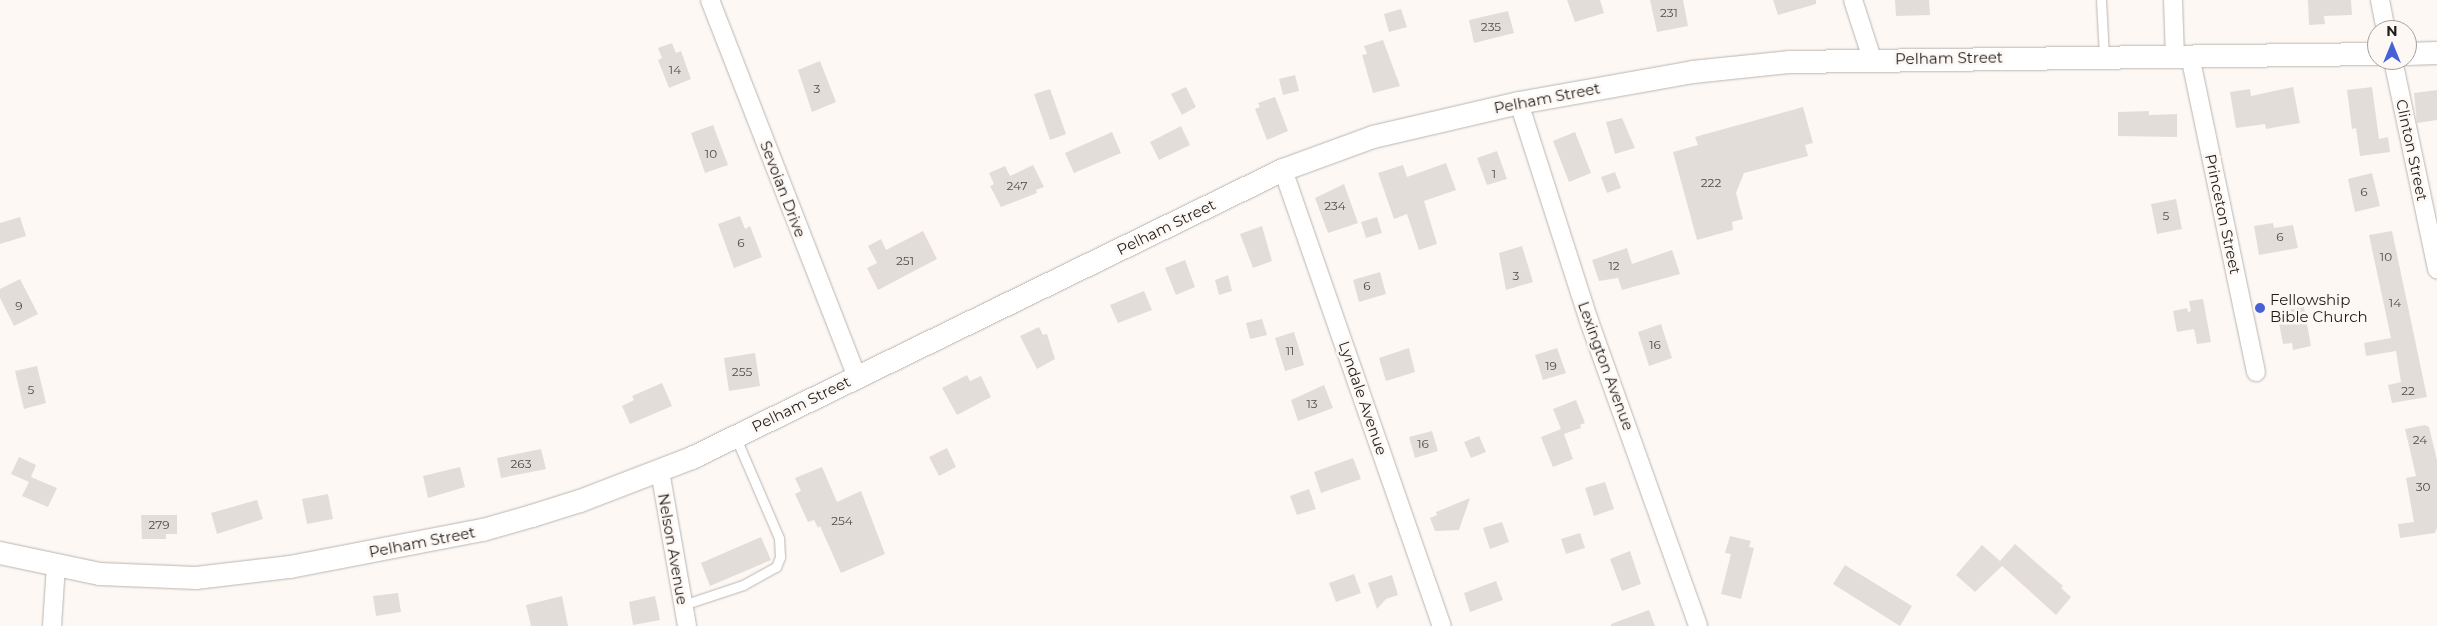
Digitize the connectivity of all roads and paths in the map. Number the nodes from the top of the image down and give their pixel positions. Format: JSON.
{"nodes":[{"id":1,"x":710,"y":0,"type":"edge"},
{"id":2,"x":1853,"y":0,"type":"edge"},
{"id":3,"x":2101,"y":0,"type":"edge"},
{"id":4,"x":2173,"y":0,"type":"edge"},
{"id":5,"x":2380,"y":0,"type":"edge"},
{"id":6,"x":2384,"y":20,"type":"edge"},
{"id":7,"x":2437,"y":53,"type":"edge"},
{"id":8,"x":2367,"y":54,"type":"edge"},
{"id":9,"x":2417,"y":54,"type":"edge"},
{"id":10,"x":2183,"y":56,"type":"junction"},
{"id":11,"x":2104,"y":57,"type":"junction"},
{"id":12,"x":1872,"y":59,"type":"junction"},
{"id":13,"x":2395,"y":70,"type":"edge"},
{"id":14,"x":1519,"y":103,"type":"junction"},
{"id":15,"x":1283,"y":170,"type":"junction"},
{"id":16,"x":2437,"y":269,"type":"edge"},
{"id":17,"x":2256,"y":372,"type":"dead end"},
{"id":18,"x":857,"y":378,"type":"junction"},
{"id":19,"x":736,"y":436,"type":"junction"},
{"id":20,"x":660,"y":471,"type":"junction"},
{"id":21,"x":0,"y":553,"type":"edge"},
{"id":22,"x":56,"y":566,"type":"junction"},
{"id":23,"x":683,"y":604,"type":"junction"},
{"id":24,"x":52,"y":626,"type":"edge"},
{"id":25,"x":687,"y":626,"type":"edge"},
{"id":26,"x":1442,"y":626,"type":"edge"},
{"id":27,"x":1698,"y":626,"type":"edge"}],
"edges":[{"from":1,"to":18,"type":"street","name":"Sevoian Drive"},
{"from":2,"to":12,"type":"street"},
{"from":3,"to":11,"type":"lane"},
{"from":4,"to":10,"type":"street","name":"Princeton Street"},
{"from":5,"to":6,"type":"street"},
{"from":7,"to":9,"type":"street"},
{"from":8,"to":10,"type":"street","name":"Pelham Street"},
{"from":10,"to":11,"type":"street","name":"Pelham Street"},
{"from":10,"to":17,"type":"street","name":"Princeton Street"},
{"from":11,"to":12,"type":"street","name":"Pelham Street"},
{"from":12,"to":14,"type":"street","name":"Pelham Street"},
{"from":13,"to":16,"type":"street","name":"Clinton Street"},
{"from":14,"to":15,"type":"street","name":"Pelham Street"},
{"from":14,"to":27,"type":"street","name":"Lexington Avenue"},
{"from":15,"to":18,"type":"street","name":"Pelham Street"},
{"from":15,"to":26,"type":"street","name":"Lyndale Avenue"},
{"from":18,"to":19,"type":"street","name":"Pelham Street"},
{"from":19,"to":20,"type":"street","name":"Pelham Street"},
{"from":19,"to":23,"type":"lane"},
{"from":20,"to":22,"type":"street","name":"Pelham Street"},
{"from":20,"to":23,"type":"street","name":"Nelson Avenue"},
{"from":21,"to":22,"type":"street","name":"Pelham Street"},
{"from":22,"to":24,"type":"street"},
{"from":23,"to":25,"type":"street","name":"Nelson Avenue"}]}
